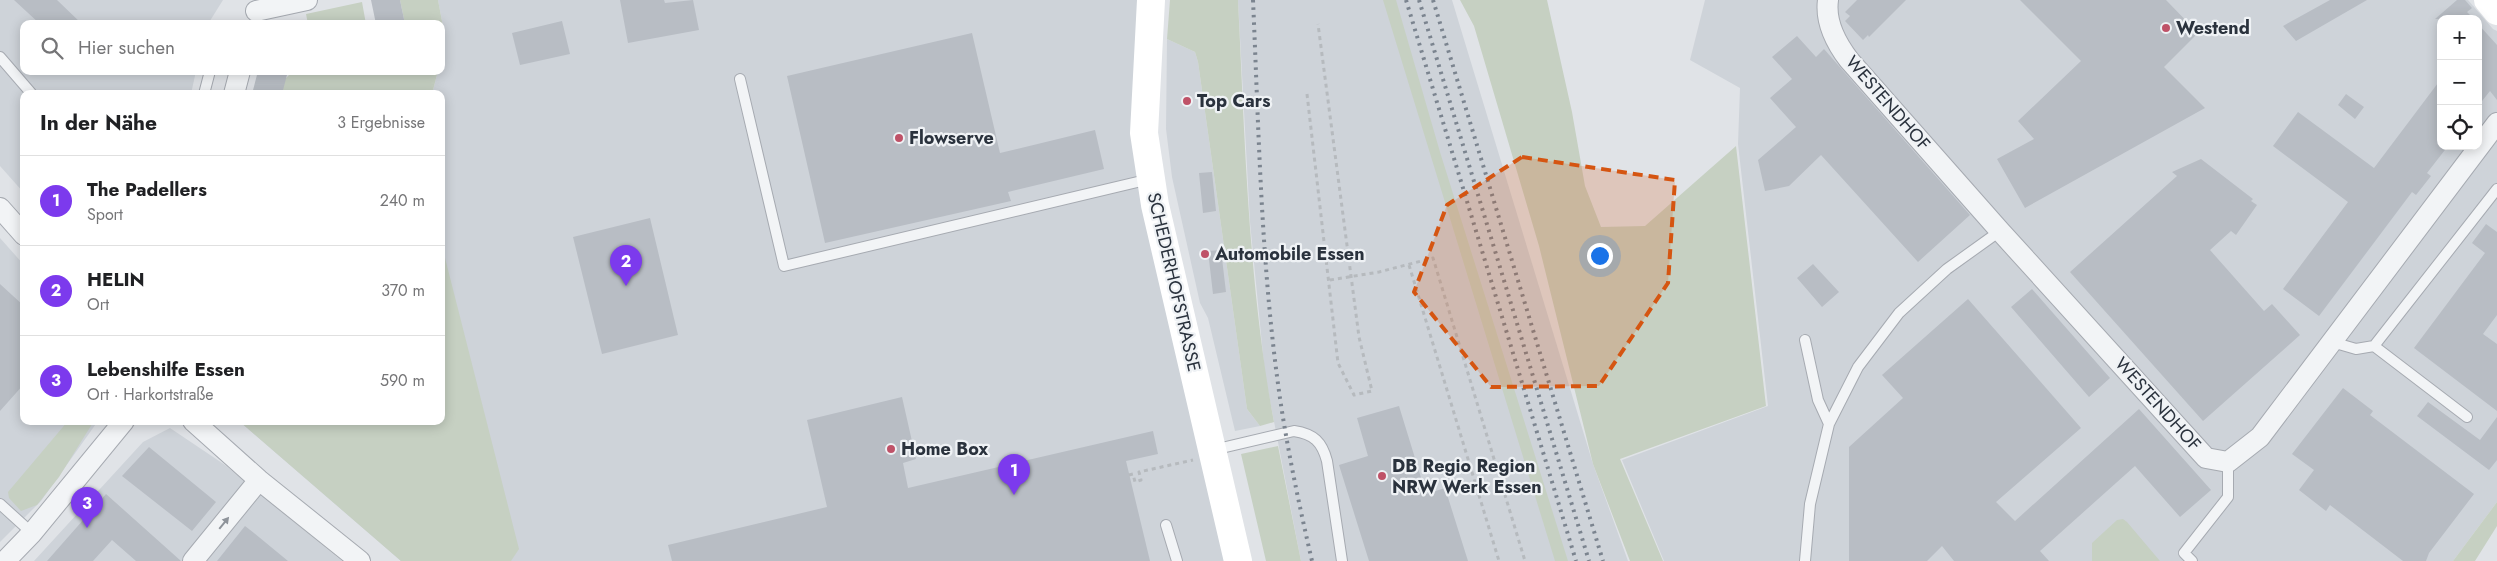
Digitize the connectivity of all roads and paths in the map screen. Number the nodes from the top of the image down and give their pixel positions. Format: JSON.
{"nodes":[{"id":1,"x":307,"y":0,"type":"edge"},
{"id":2,"x":1151,"y":0,"type":"edge"},
{"id":3,"x":1828,"y":0,"type":"edge"},
{"id":4,"x":2488,"y":0,"type":"edge"},
{"id":5,"x":2497,"y":11,"type":"edge"},
{"id":6,"x":256,"y":12,"type":"edge"},
{"id":7,"x":1318,"y":24,"type":"dead end"},
{"id":8,"x":0,"y":57,"type":"edge"},
{"id":9,"x":209,"y":75,"type":"edge"},
{"id":10,"x":239,"y":75,"type":"edge"},
{"id":11,"x":740,"y":79,"type":"dead end"},
{"id":12,"x":28,"y":90,"type":"edge"},
{"id":13,"x":205,"y":90,"type":"edge"},
{"id":14,"x":235,"y":90,"type":"edge"},
{"id":15,"x":1307,"y":94,"type":"dead end"},
{"id":16,"x":2497,"y":124,"type":"edge"},
{"id":17,"x":1151,"y":179,"type":"junction"},
{"id":18,"x":2497,"y":189,"type":"edge"},
{"id":19,"x":0,"y":208,"type":"edge"},
{"id":20,"x":20,"y":230,"type":"edge"},
{"id":21,"x":2000,"y":231,"type":"junction"},
{"id":22,"x":1409,"y":265,"type":"junction"},
{"id":23,"x":1351,"y":277,"type":"junction"},
{"id":24,"x":1330,"y":280,"type":"junction"},
{"id":25,"x":1805,"y":340,"type":"dead end"},
{"id":26,"x":2332,"y":342,"type":"junction"},
{"id":27,"x":2374,"y":346,"type":"junction"},
{"id":28,"x":2467,"y":417,"type":"dead end"},
{"id":29,"x":1829,"y":424,"type":"junction"},
{"id":30,"x":121,"y":425,"type":"edge"},
{"id":31,"x":197,"y":425,"type":"edge"},
{"id":32,"x":1212,"y":450,"type":"junction"},
{"id":33,"x":2228,"y":462,"type":"junction"},
{"id":34,"x":1174,"y":464,"type":"dead end"},
{"id":35,"x":1129,"y":475,"type":"dead end"},
{"id":36,"x":259,"y":480,"type":"junction"},
{"id":37,"x":0,"y":504,"type":"edge"},
{"id":38,"x":1166,"y":526,"type":"dead end"},
{"id":39,"x":32,"y":533,"type":"junction"},
{"id":40,"x":6,"y":561,"type":"edge"},
{"id":41,"x":193,"y":561,"type":"edge"},
{"id":42,"x":360,"y":561,"type":"edge"},
{"id":43,"x":1177,"y":561,"type":"edge"},
{"id":44,"x":1236,"y":561,"type":"edge"},
{"id":45,"x":1342,"y":561,"type":"edge"},
{"id":46,"x":1500,"y":561,"type":"edge"},
{"id":47,"x":1525,"y":561,"type":"edge"},
{"id":48,"x":1804,"y":561,"type":"edge"},
{"id":49,"x":2192,"y":561,"type":"edge"}],
"edges":[{"from":1,"to":6,"type":"street"},
{"from":2,"to":17,"type":"street","name":"SCHEDERHOFSTRASSE"},
{"from":3,"to":21,"type":"street","name":"WESTENDHOF"},
{"from":4,"to":5,"type":"street"},
{"from":7,"to":23,"type":"path"},
{"from":8,"to":12,"type":"lane"},
{"from":9,"to":13,"type":"lane"},
{"from":10,"to":14,"type":"street"},
{"from":11,"to":17,"type":"lane"},
{"from":15,"to":24,"type":"path"},
{"from":16,"to":26,"type":"street"},
{"from":17,"to":32,"type":"street","name":"SCHEDERHOFSTRASSE"},
{"from":18,"to":27,"type":"lane"},
{"from":19,"to":20,"type":"street"},
{"from":21,"to":29,"type":"lane"},
{"from":21,"to":33,"type":"street","name":"WESTENDHOF"},
{"from":22,"to":23,"type":"path"},
{"from":22,"to":46,"type":"path"},
{"from":22,"to":47,"type":"path"},
{"from":23,"to":24,"type":"path"},
{"from":23,"to":24,"type":"path"},
{"from":25,"to":29,"type":"lane"},
{"from":26,"to":27,"type":"lane"},
{"from":26,"to":33,"type":"street"},
{"from":27,"to":28,"type":"lane"},
{"from":29,"to":48,"type":"lane"},
{"from":30,"to":39,"type":"street"},
{"from":31,"to":36,"type":"street"},
{"from":32,"to":44,"type":"street","name":"SCHEDERHOFSTRASSE"},
{"from":32,"to":45,"type":"lane"},
{"from":33,"to":49,"type":"lane"},
{"from":34,"to":35,"type":"path"},
{"from":41,"to":36,"type":"street","one_way":true},
{"from":36,"to":42,"type":"street"},
{"from":37,"to":39,"type":"lane"},
{"from":38,"to":43,"type":"lane"},
{"from":39,"to":40,"type":"street"}]}
